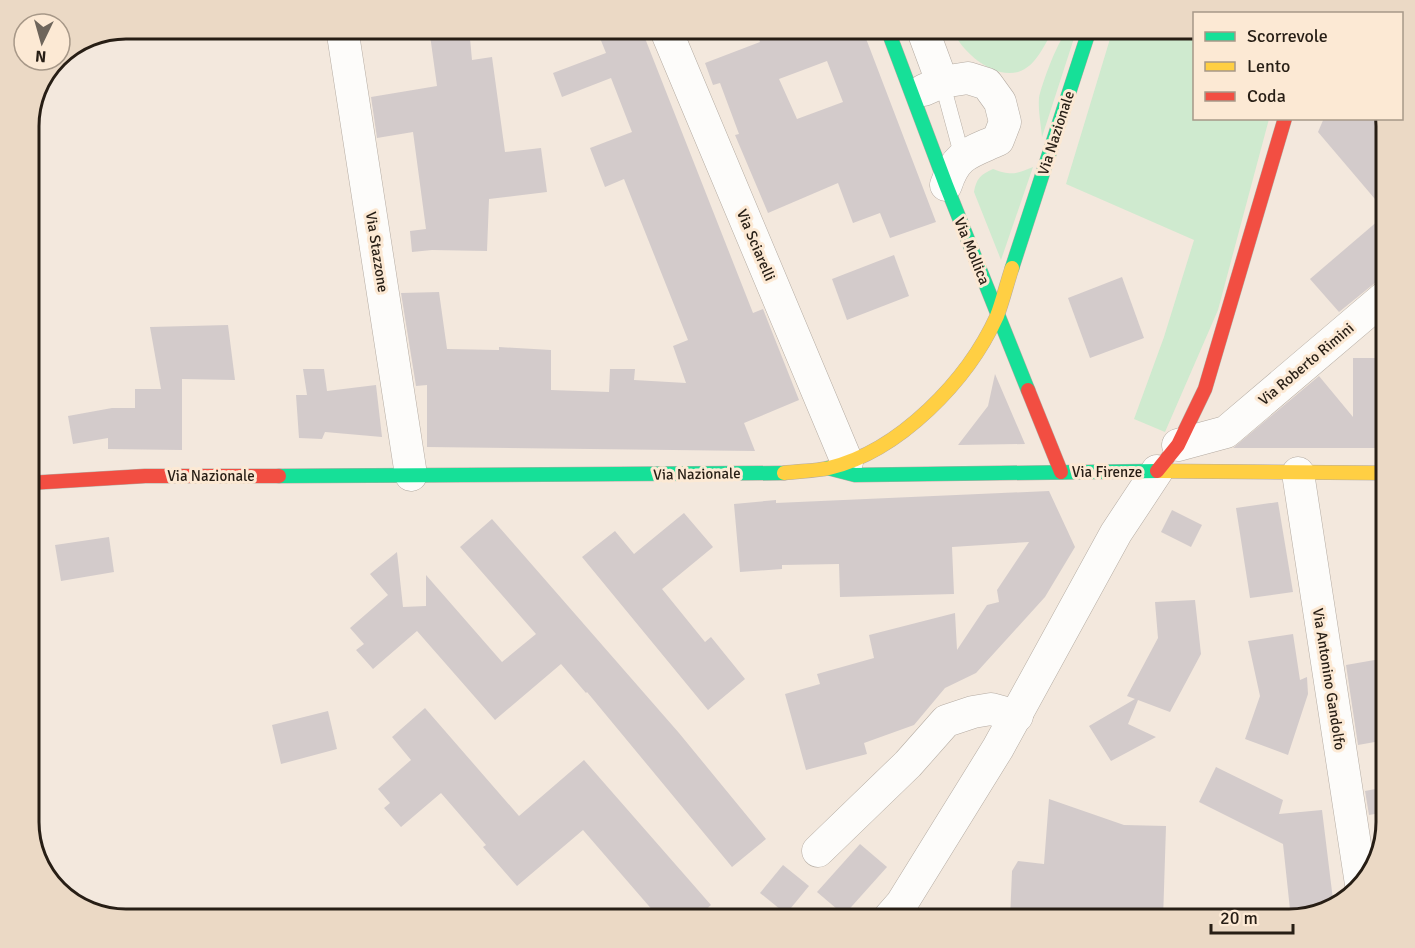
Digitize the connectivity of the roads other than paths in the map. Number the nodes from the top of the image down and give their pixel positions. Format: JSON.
{"nodes":[{"id":1,"x":344,"y":39,"type":"edge"},
{"id":2,"x":669,"y":39,"type":"edge"},
{"id":3,"x":891,"y":39,"type":"edge"},
{"id":4,"x":926,"y":39,"type":"edge"},
{"id":5,"x":1086,"y":39,"type":"edge"},
{"id":6,"x":942,"y":82,"type":"junction"},
{"id":7,"x":913,"y":95,"type":"junction"},
{"id":8,"x":1284,"y":120,"type":"edge"},
{"id":9,"x":962,"y":156,"type":"junction"},
{"id":10,"x":946,"y":185,"type":"junction"},
{"id":11,"x":1376,"y":304,"type":"edge"},
{"id":12,"x":998,"y":315,"type":"junction"},
{"id":13,"x":1226,"y":432,"type":"junction"},
{"id":14,"x":886,"y":442,"type":"junction"},
{"id":15,"x":1178,"y":445,"type":"junction"},
{"id":16,"x":838,"y":465,"type":"junction"},
{"id":17,"x":1157,"y":471,"type":"junction"},
{"id":18,"x":1061,"y":472,"type":"junction"},
{"id":19,"x":1214,"y":472,"type":"junction"},
{"id":20,"x":1298,"y":472,"type":"junction"},
{"id":21,"x":919,"y":473,"type":"junction"},
{"id":22,"x":1376,"y":473,"type":"edge"},
{"id":23,"x":411,"y":475,"type":"junction"},
{"id":24,"x":39,"y":482,"type":"edge"},
{"id":25,"x":1017,"y":716,"type":"junction"},
{"id":26,"x":818,"y":851,"type":"dead end"},
{"id":27,"x":1359,"y":872,"type":"edge"},
{"id":28,"x":905,"y":909,"type":"edge"}],
"edges":[{"from":1,"to":23,"type":"street","name":"Via Stazzone"},
{"from":2,"to":16,"type":"street","name":"Via Sciarelli"},
{"from":3,"to":7,"type":"street","name":"Via Mollica"},
{"from":4,"to":6,"type":"street"},
{"from":5,"to":12,"type":"street","name":"Via Nazionale"},
{"from":6,"to":7,"type":"street"},
{"from":6,"to":9,"type":"lane"},
{"from":6,"to":9,"type":"street"},
{"from":7,"to":10,"type":"street","name":"Via Mollica"},
{"from":8,"to":15,"type":"street"},
{"from":9,"to":10,"type":"street"},
{"from":10,"to":12,"type":"street","name":"Via Mollica"},
{"from":11,"to":13,"type":"street","name":"Via Roberto Rimini"},
{"from":12,"to":14,"type":"street","name":"Via Nazionale"},
{"from":12,"to":18,"type":"street","name":"Via Mollica"},
{"from":13,"to":15,"type":"street"},
{"from":13,"to":19,"type":"street"},
{"from":14,"to":16,"type":"street","name":"Via Nazionale"},
{"from":14,"to":21,"type":"street"},
{"from":15,"to":17,"type":"street"},
{"from":16,"to":21,"type":"street","name":"Via Firenze"},
{"from":16,"to":23,"type":"street","name":"Via Nazionale"},
{"from":17,"to":18,"type":"street","name":"Via Firenze"},
{"from":17,"to":19,"type":"street","name":"Via Firenze"},
{"from":17,"to":25,"type":"street"},
{"from":18,"to":21,"type":"street","name":"Via Firenze"},
{"from":19,"to":20,"type":"street","name":"Via Firenze"},
{"from":20,"to":22,"type":"street","name":"Via Firenze"},
{"from":20,"to":27,"type":"street","name":"Via Antonino Gandolfo"},
{"from":23,"to":24,"type":"street","name":"Via Nazionale"},
{"from":25,"to":26,"type":"street"},
{"from":25,"to":28,"type":"street"}]}
